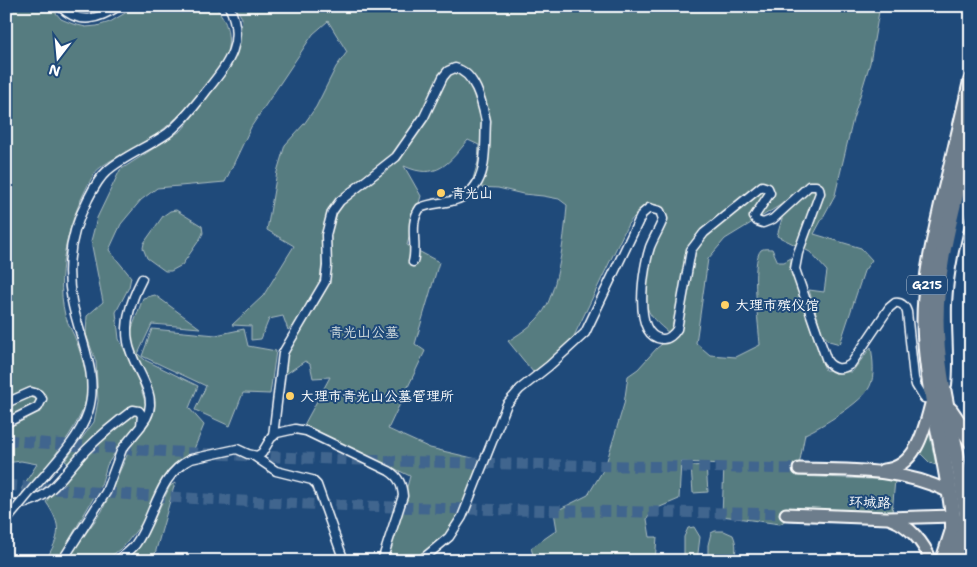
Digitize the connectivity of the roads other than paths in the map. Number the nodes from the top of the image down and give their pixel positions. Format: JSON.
{"nodes":[{"id":1,"x":60,"y":6,"type":"edge"},
{"id":2,"x":120,"y":6,"type":"edge"},
{"id":3,"x":229,"y":6,"type":"edge"},
{"id":4,"x":971,"y":81,"type":"edge"},
{"id":5,"x":971,"y":134,"type":"edge"},
{"id":6,"x":971,"y":175,"type":"edge"},
{"id":7,"x":413,"y":262,"type":"dead end"},
{"id":8,"x":142,"y":279,"type":"dead end"},
{"id":9,"x":941,"y":400,"type":"junction"},
{"id":10,"x":6,"y":403,"type":"edge"},
{"id":11,"x":6,"y":423,"type":"edge"},
{"id":12,"x":141,"y":426,"type":"junction"},
{"id":13,"x":273,"y":436,"type":"junction"},
{"id":14,"x":971,"y":441,"type":"edge"},
{"id":15,"x":254,"y":456,"type":"junction"},
{"id":16,"x":53,"y":464,"type":"junction"},
{"id":17,"x":798,"y":469,"type":"tunnel mouth"},
{"id":18,"x":878,"y":471,"type":"junction"},
{"id":19,"x":66,"y":474,"type":"junction"},
{"id":20,"x":961,"y":491,"type":"edge"},
{"id":21,"x":6,"y":506,"type":"edge"},
{"id":22,"x":786,"y":514,"type":"tunnel mouth"},
{"id":23,"x":964,"y":515,"type":"edge"},
{"id":24,"x":887,"y":518,"type":"junction"},
{"id":25,"x":6,"y":521,"type":"edge"},
{"id":26,"x":62,"y":561,"type":"edge"},
{"id":27,"x":117,"y":561,"type":"edge"},
{"id":28,"x":344,"y":561,"type":"edge"},
{"id":29,"x":382,"y":561,"type":"edge"},
{"id":30,"x":420,"y":561,"type":"edge"},
{"id":31,"x":931,"y":561,"type":"edge"},
{"id":32,"x":943,"y":561,"type":"edge"},
{"id":33,"x":954,"y":561,"type":"edge"}],
"edges":[{"from":1,"to":2,"type":"street"},
{"from":3,"to":16,"type":"street"},
{"from":4,"to":9,"type":"highway","number":"G215"},
{"from":5,"to":9,"type":"highway","number":"G215"},
{"from":6,"to":9,"type":"street"},
{"from":7,"to":13,"type":"street"},
{"from":8,"to":12,"type":"street"},
{"from":9,"to":14,"type":"highway"},
{"from":9,"to":18,"type":"main road"},
{"from":9,"to":20,"type":"highway","number":"G215"},
{"from":9,"to":30,"type":"street"},
{"from":10,"to":11,"type":"street"},
{"from":12,"to":19,"type":"street"},
{"from":12,"to":26,"type":"street"},
{"from":13,"to":15,"type":"street"},
{"from":13,"to":29,"type":"street"},
{"from":15,"to":27,"type":"street"},
{"from":15,"to":28,"type":"street"},
{"from":16,"to":19,"type":"street"},
{"from":16,"to":25,"type":"street","bridge":true},
{"from":17,"to":18,"type":"main road"},
{"from":18,"to":20,"type":"main road"},
{"from":19,"to":21,"type":"street"},
{"from":20,"to":23,"type":"highway"},
{"from":22,"to":24,"type":"main road","name":"环城路"},
{"from":23,"to":24,"type":"main road","name":"环城路"},
{"from":23,"to":32,"type":"highway"},
{"from":23,"to":33,"type":"highway"},
{"from":24,"to":31,"type":"main road"}]}
